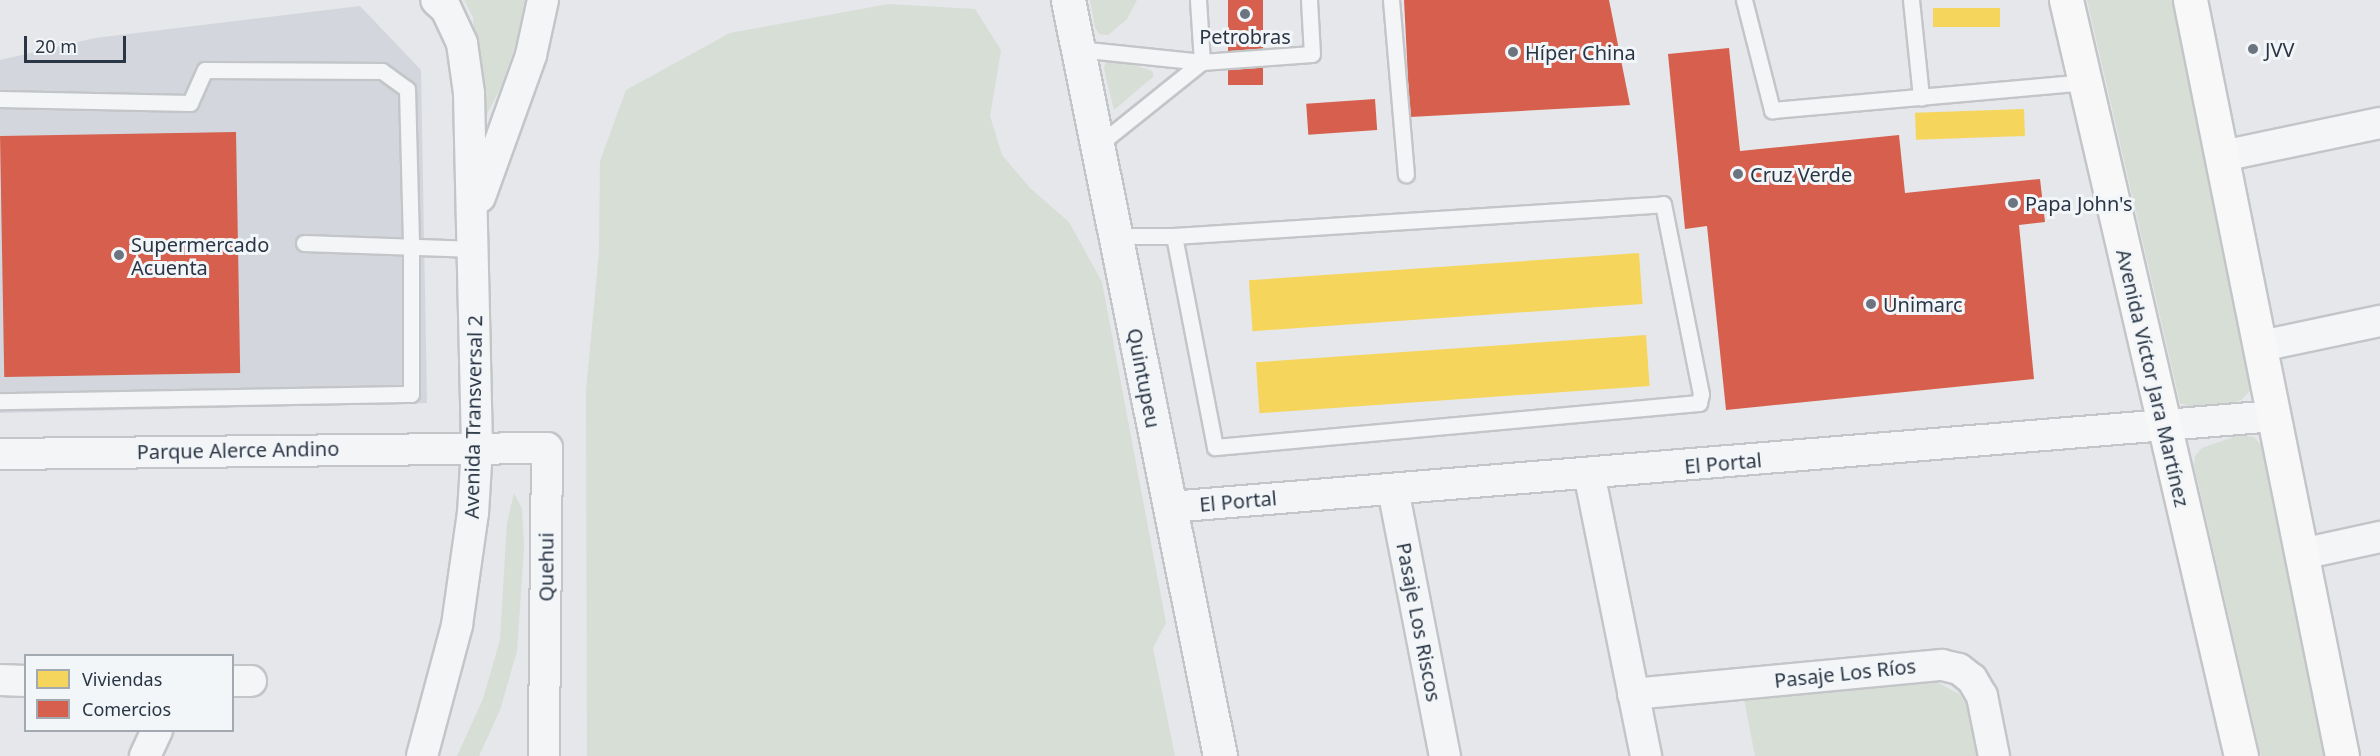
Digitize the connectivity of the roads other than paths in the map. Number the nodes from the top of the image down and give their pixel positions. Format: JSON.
{"nodes":[{"id":1,"x":436,"y":0,"type":"edge"},
{"id":2,"x":543,"y":0,"type":"edge"},
{"id":3,"x":1068,"y":0,"type":"edge"},
{"id":4,"x":1198,"y":0,"type":"edge"},
{"id":5,"x":1309,"y":0,"type":"edge"},
{"id":6,"x":1391,"y":0,"type":"edge"},
{"id":7,"x":1744,"y":0,"type":"edge"},
{"id":8,"x":1911,"y":0,"type":"edge"},
{"id":9,"x":2066,"y":0,"type":"edge"},
{"id":10,"x":2190,"y":0,"type":"edge"},
{"id":11,"x":1078,"y":49,"type":"junction"},
{"id":12,"x":1202,"y":62,"type":"junction"},
{"id":13,"x":2085,"y":82,"type":"junction"},
{"id":14,"x":1921,"y":97,"type":"junction"},
{"id":15,"x":0,"y":99,"type":"edge"},
{"id":16,"x":2380,"y":123,"type":"edge"},
{"id":17,"x":1097,"y":146,"type":"junction"},
{"id":18,"x":2222,"y":156,"type":"junction"},
{"id":19,"x":1407,"y":174,"type":"dead end"},
{"id":20,"x":474,"y":217,"type":"junction"},
{"id":21,"x":1115,"y":236,"type":"junction"},
{"id":22,"x":1174,"y":236,"type":"junction"},
{"id":23,"x":304,"y":243,"type":"dead end"},
{"id":24,"x":411,"y":244,"type":"junction"},
{"id":25,"x":475,"y":249,"type":"junction"},
{"id":26,"x":2380,"y":321,"type":"edge"},
{"id":27,"x":2261,"y":346,"type":"junction"},
{"id":28,"x":0,"y":401,"type":"edge"},
{"id":29,"x":2275,"y":416,"type":"junction"},
{"id":30,"x":2165,"y":427,"type":"junction"},
{"id":31,"x":477,"y":447,"type":"junction"},
{"id":32,"x":0,"y":454,"type":"edge"},
{"id":33,"x":1589,"y":473,"type":"junction"},
{"id":34,"x":1393,"y":489,"type":"junction"},
{"id":35,"x":1170,"y":507,"type":"junction"},
{"id":36,"x":2380,"y":537,"type":"edge"},
{"id":37,"x":2302,"y":554,"type":"junction"},
{"id":38,"x":0,"y":680,"type":"edge"},
{"id":39,"x":24,"y":681,"type":"edge"},
{"id":40,"x":1633,"y":694,"type":"junction"},
{"id":41,"x":155,"y":732,"type":"edge"},
{"id":42,"x":145,"y":756,"type":"edge"},
{"id":43,"x":422,"y":756,"type":"edge"},
{"id":44,"x":544,"y":756,"type":"edge"},
{"id":45,"x":1220,"y":756,"type":"edge"},
{"id":46,"x":1445,"y":756,"type":"edge"},
{"id":47,"x":1646,"y":756,"type":"edge"},
{"id":48,"x":1994,"y":756,"type":"edge"},
{"id":49,"x":2241,"y":756,"type":"edge"},
{"id":50,"x":2342,"y":756,"type":"edge"}],
"edges":[{"from":1,"to":20,"type":"street","name":"Avenida Transversal 2"},
{"from":2,"to":20,"type":"street","name":"Avenida Transversal 2"},
{"from":3,"to":11,"type":"street","name":"Quintupeu"},
{"from":4,"to":12,"type":"lane"},
{"from":5,"to":12,"type":"lane"},
{"from":6,"to":19,"type":"lane"},
{"from":7,"to":14,"type":"lane"},
{"from":8,"to":14,"type":"lane"},
{"from":9,"to":13,"type":"main road","name":"Avenida Víctor Jara Martínez"},
{"from":10,"to":18,"type":"main road"},
{"from":11,"to":12,"type":"lane"},
{"from":11,"to":17,"type":"street","name":"Quintupeu"},
{"from":12,"to":17,"type":"lane"},
{"from":13,"to":14,"type":"lane"},
{"from":13,"to":30,"type":"main road","name":"Avenida Víctor Jara Martínez"},
{"from":15,"to":24,"type":"lane"},
{"from":16,"to":18,"type":"street"},
{"from":17,"to":21,"type":"street","name":"Quintupeu"},
{"from":18,"to":27,"type":"main road"},
{"from":20,"to":25,"type":"street","name":"Avenida Transversal 2"},
{"from":21,"to":22,"type":"lane"},
{"from":21,"to":35,"type":"street","name":"Quintupeu"},
{"from":22,"to":22,"type":"lane"},
{"from":23,"to":24,"type":"lane"},
{"from":24,"to":25,"type":"lane"},
{"from":24,"to":28,"type":"lane"},
{"from":25,"to":31,"type":"street","name":"Avenida Transversal 2"},
{"from":26,"to":27,"type":"street"},
{"from":27,"to":29,"type":"main road"},
{"from":29,"to":30,"type":"street","name":"El Portal"},
{"from":29,"to":37,"type":"main road"},
{"from":30,"to":33,"type":"street","name":"El Portal"},
{"from":30,"to":49,"type":"main road","name":"Avenida Víctor Jara Martínez"},
{"from":31,"to":32,"type":"street","name":"Parque Alerce Andino"},
{"from":31,"to":43,"type":"street","name":"Avenida Transversal 2"},
{"from":31,"to":44,"type":"street","name":"Quehui"},
{"from":33,"to":34,"type":"street","name":"El Portal"},
{"from":33,"to":40,"type":"street"},
{"from":34,"to":35,"type":"street","name":"El Portal"},
{"from":34,"to":46,"type":"street","name":"Pasaje Los Riscos"},
{"from":35,"to":45,"type":"street","name":"Quintupeu"},
{"from":36,"to":37,"type":"street"},
{"from":37,"to":50,"type":"main road"},
{"from":38,"to":39,"type":"street"},
{"from":40,"to":47,"type":"street"},
{"from":40,"to":48,"type":"street","name":"Pasaje Los Ríos"},
{"from":41,"to":42,"type":"street"}]}
